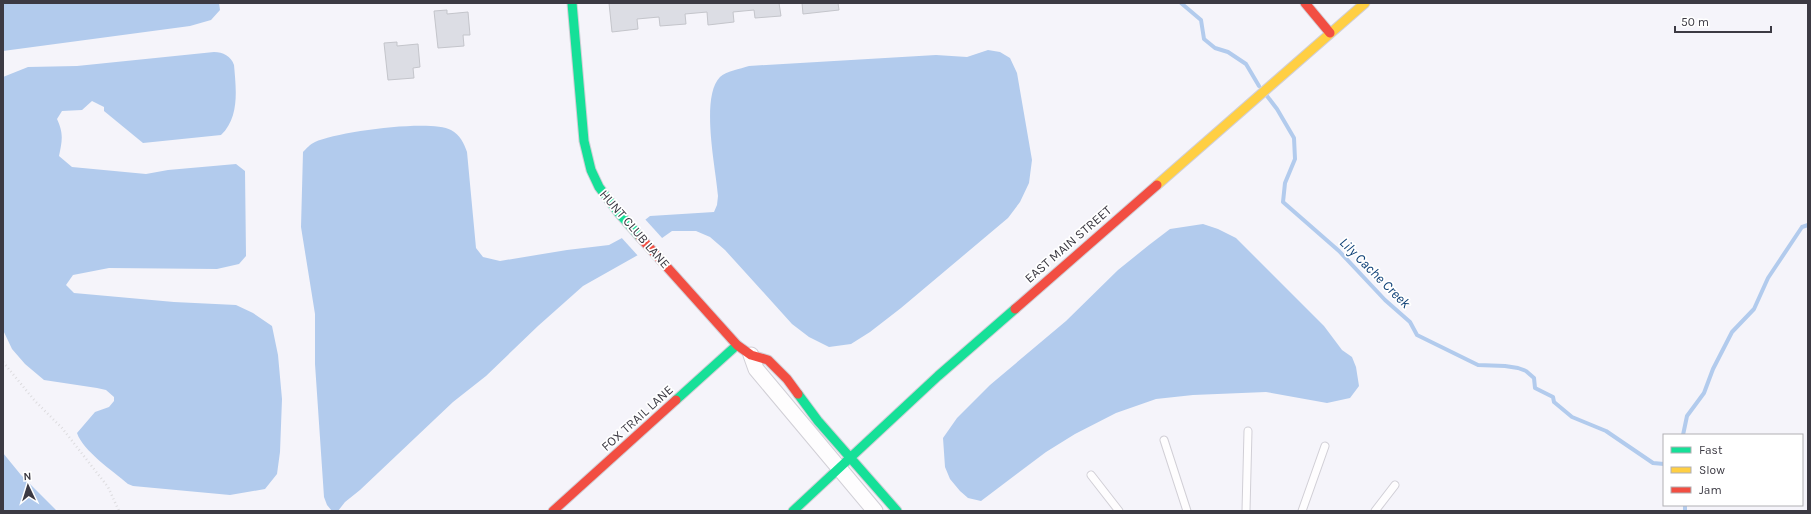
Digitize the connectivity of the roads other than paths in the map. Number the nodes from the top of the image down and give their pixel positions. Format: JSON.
{"nodes":[{"id":1,"x":572,"y":3,"type":"edge"},
{"id":2,"x":1305,"y":3,"type":"edge"},
{"id":3,"x":1365,"y":3,"type":"edge"},
{"id":4,"x":1330,"y":33,"type":"junction"},
{"id":5,"x":737,"y":345,"type":"junction"},
{"id":6,"x":751,"y":355,"type":"junction"},
{"id":7,"x":1248,"y":431,"type":"dead end"},
{"id":8,"x":1164,"y":440,"type":"dead end"},
{"id":9,"x":1325,"y":446,"type":"dead end"},
{"id":10,"x":851,"y":457,"type":"junction"},
{"id":11,"x":839,"y":469,"type":"junction"},
{"id":12,"x":1091,"y":475,"type":"dead end"},
{"id":13,"x":1395,"y":485,"type":"dead end"},
{"id":14,"x":553,"y":511,"type":"edge"},
{"id":15,"x":793,"y":511,"type":"edge"},
{"id":16,"x":875,"y":511,"type":"edge"},
{"id":17,"x":897,"y":511,"type":"edge"},
{"id":18,"x":1119,"y":511,"type":"edge"},
{"id":19,"x":1187,"y":511,"type":"edge"},
{"id":20,"x":1246,"y":511,"type":"edge"},
{"id":21,"x":1302,"y":511,"type":"edge"},
{"id":22,"x":1375,"y":511,"type":"edge"}],
"edges":[{"from":1,"to":5,"type":"street","name":"HUNT CLUB LANE"},
{"from":2,"to":4,"type":"street"},
{"from":3,"to":4,"type":"street","name":"EAST MAIN STREET"},
{"from":4,"to":10,"type":"street","name":"EAST MAIN STREET"},
{"from":5,"to":6,"type":"street","name":"HUNT CLUB LANE"},
{"from":5,"to":14,"type":"street","name":"FOX TRAIL LANE"},
{"from":6,"to":10,"type":"street","name":"HUNT CLUB LANE"},
{"from":6,"to":11,"type":"street","name":"HUNT CLUB LANE"},
{"from":7,"to":20,"type":"lane"},
{"from":8,"to":19,"type":"lane"},
{"from":9,"to":21,"type":"lane"},
{"from":10,"to":11,"type":"street","name":"EAST MAIN STREET"},
{"from":10,"to":17,"type":"street","name":"HUNT CLUB LANE"},
{"from":11,"to":15,"type":"street","name":"EAST MAIN STREET"},
{"from":11,"to":16,"type":"street","name":"HUNT CLUB LANE"},
{"from":12,"to":18,"type":"lane"},
{"from":13,"to":22,"type":"lane"}]}
